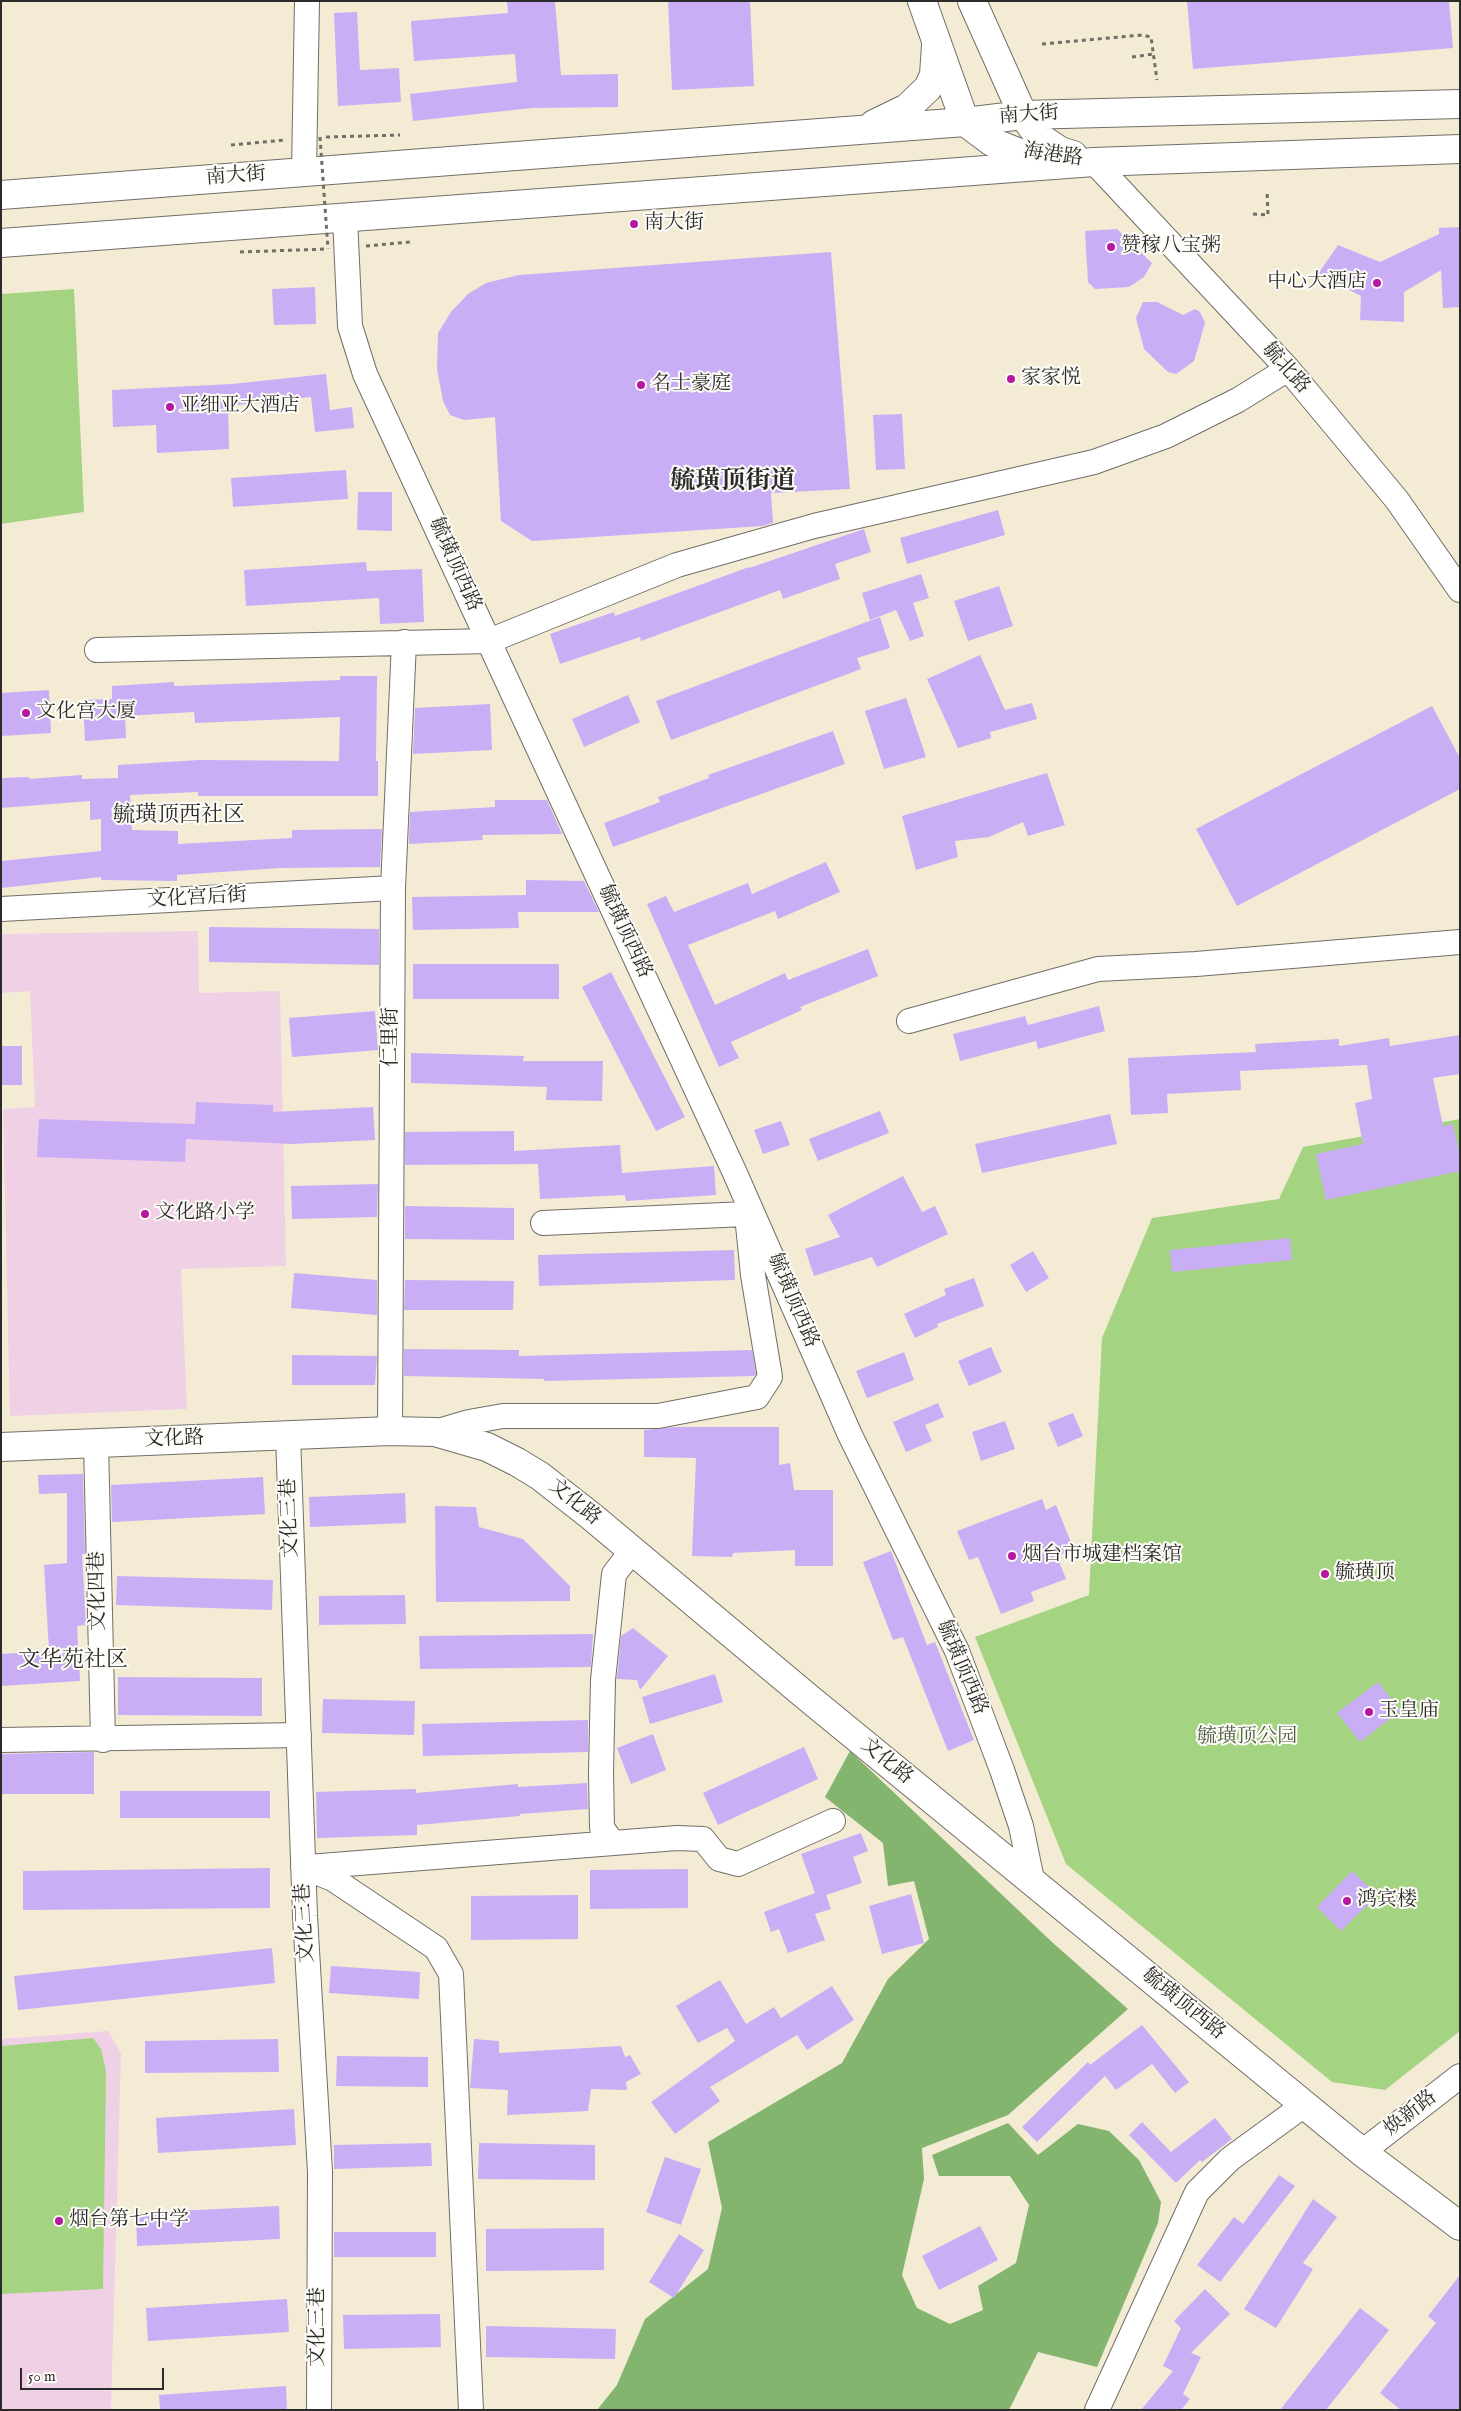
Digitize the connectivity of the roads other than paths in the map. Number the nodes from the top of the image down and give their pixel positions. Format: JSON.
{"nodes":[{"id":1,"x":307,"y":1,"type":"edge"},
{"id":2,"x":922,"y":1,"type":"edge"},
{"id":3,"x":972,"y":1,"type":"edge"},
{"id":4,"x":935,"y":39,"type":"junction"},
{"id":5,"x":1460,"y":104,"type":"edge"},
{"id":6,"x":1023,"y":115,"type":"junction"},
{"id":7,"x":965,"y":122,"type":"junction"},
{"id":8,"x":859,"y":130,"type":"junction"},
{"id":9,"x":1460,"y":149,"type":"edge"},
{"id":10,"x":1094,"y":162,"type":"junction"},
{"id":11,"x":304,"y":172,"type":"junction"},
{"id":12,"x":1,"y":195,"type":"edge"},
{"id":13,"x":345,"y":218,"type":"junction"},
{"id":14,"x":1,"y":243,"type":"edge"},
{"id":15,"x":1288,"y":369,"type":"junction"},
{"id":16,"x":1460,"y":590,"type":"edge"},
{"id":17,"x":489,"y":641,"type":"junction"},
{"id":18,"x":404,"y":642,"type":"junction"},
{"id":19,"x":97,"y":650,"type":"dead end"},
{"id":20,"x":392,"y":888,"type":"junction"},
{"id":21,"x":1,"y":909,"type":"edge"},
{"id":22,"x":1460,"y":942,"type":"edge"},
{"id":23,"x":909,"y":1021,"type":"dead end"},
{"id":24,"x":734,"y":1171,"type":"junction"},
{"id":25,"x":746,"y":1214,"type":"junction"},
{"id":26,"x":543,"y":1223,"type":"dead end"},
{"id":27,"x":390,"y":1431,"type":"junction"},
{"id":28,"x":435,"y":1432,"type":"junction"},
{"id":29,"x":288,"y":1435,"type":"junction"},
{"id":30,"x":96,"y":1443,"type":"junction"},
{"id":31,"x":1,"y":1447,"type":"edge"},
{"id":32,"x":632,"y":1551,"type":"junction"},
{"id":33,"x":299,"y":1735,"type":"junction"},
{"id":34,"x":1,"y":1740,"type":"edge"},
{"id":35,"x":103,"y":1740,"type":"junction"},
{"id":36,"x":833,"y":1820,"type":"dead end"},
{"id":37,"x":613,"y":1843,"type":"junction"},
{"id":38,"x":303,"y":1867,"type":"junction"},
{"id":39,"x":1032,"y":1880,"type":"junction"},
{"id":40,"x":1460,"y":2076,"type":"edge"},
{"id":41,"x":1304,"y":2105,"type":"junction"},
{"id":42,"x":1362,"y":2152,"type":"junction"},
{"id":43,"x":1460,"y":2226,"type":"edge"},
{"id":44,"x":319,"y":2410,"type":"edge"},
{"id":45,"x":470,"y":2410,"type":"edge"},
{"id":46,"x":1097,"y":2410,"type":"edge"}],
"edges":[{"from":1,"to":11,"type":"street"},
{"from":2,"to":4,"type":"main road"},
{"from":3,"to":6,"type":"main road","name":"海港路"},
{"from":4,"to":7,"type":"main road"},
{"from":4,"to":8,"type":"main road"},
{"from":5,"to":6,"type":"main road","name":"南大街"},
{"from":6,"to":7,"type":"main road","name":"南大街"},
{"from":6,"to":10,"type":"main road","name":"海港路"},
{"from":7,"to":8,"type":"main road","name":"南大街"},
{"from":7,"to":10,"type":"main road","name":"海港路"},
{"from":8,"to":11,"type":"main road","name":"南大街"},
{"from":9,"to":10,"type":"main road"},
{"from":10,"to":13,"type":"main road"},
{"from":10,"to":15,"type":"street","name":"毓北路"},
{"from":11,"to":12,"type":"main road","name":"南大街"},
{"from":13,"to":14,"type":"main road"},
{"from":13,"to":17,"type":"street","name":"毓璜顶西路"},
{"from":15,"to":16,"type":"street","name":"毓北路"},
{"from":15,"to":17,"type":"street"},
{"from":17,"to":18,"type":"street"},
{"from":17,"to":24,"type":"street","name":"毓璜顶西路"},
{"from":18,"to":19,"type":"street"},
{"from":18,"to":20,"type":"street","name":"仁里街"},
{"from":20,"to":21,"type":"street","name":"文化宫后街"},
{"from":20,"to":27,"type":"street","name":"仁里街"},
{"from":22,"to":23,"type":"street"},
{"from":24,"to":25,"type":"street"},
{"from":24,"to":39,"type":"street","name":"毓璜顶西路"},
{"from":25,"to":26,"type":"street"},
{"from":25,"to":28,"type":"street"},
{"from":27,"to":28,"type":"main road","name":"文化路"},
{"from":27,"to":29,"type":"main road","name":"文化路"},
{"from":28,"to":32,"type":"main road","name":"文化路"},
{"from":29,"to":30,"type":"main road","name":"文化路"},
{"from":29,"to":33,"type":"street","name":"文化三巷"},
{"from":30,"to":31,"type":"main road","name":"文化路"},
{"from":30,"to":35,"type":"street","name":"文化四巷"},
{"from":32,"to":37,"type":"street"},
{"from":32,"to":39,"type":"main road","name":"文化路"},
{"from":33,"to":35,"type":"street"},
{"from":33,"to":38,"type":"street","name":"文化三巷"},
{"from":34,"to":35,"type":"street"},
{"from":36,"to":37,"type":"street"},
{"from":37,"to":38,"type":"street"},
{"from":38,"to":44,"type":"street","name":"文化三巷"},
{"from":38,"to":45,"type":"street"},
{"from":39,"to":41,"type":"main road","name":"毓璜顶西路"},
{"from":40,"to":42,"type":"street","name":"焕新路"},
{"from":41,"to":42,"type":"main road","name":"毓璜顶西路"},
{"from":41,"to":46,"type":"street"},
{"from":42,"to":43,"type":"main road","name":"毓璜顶西路"}]}
